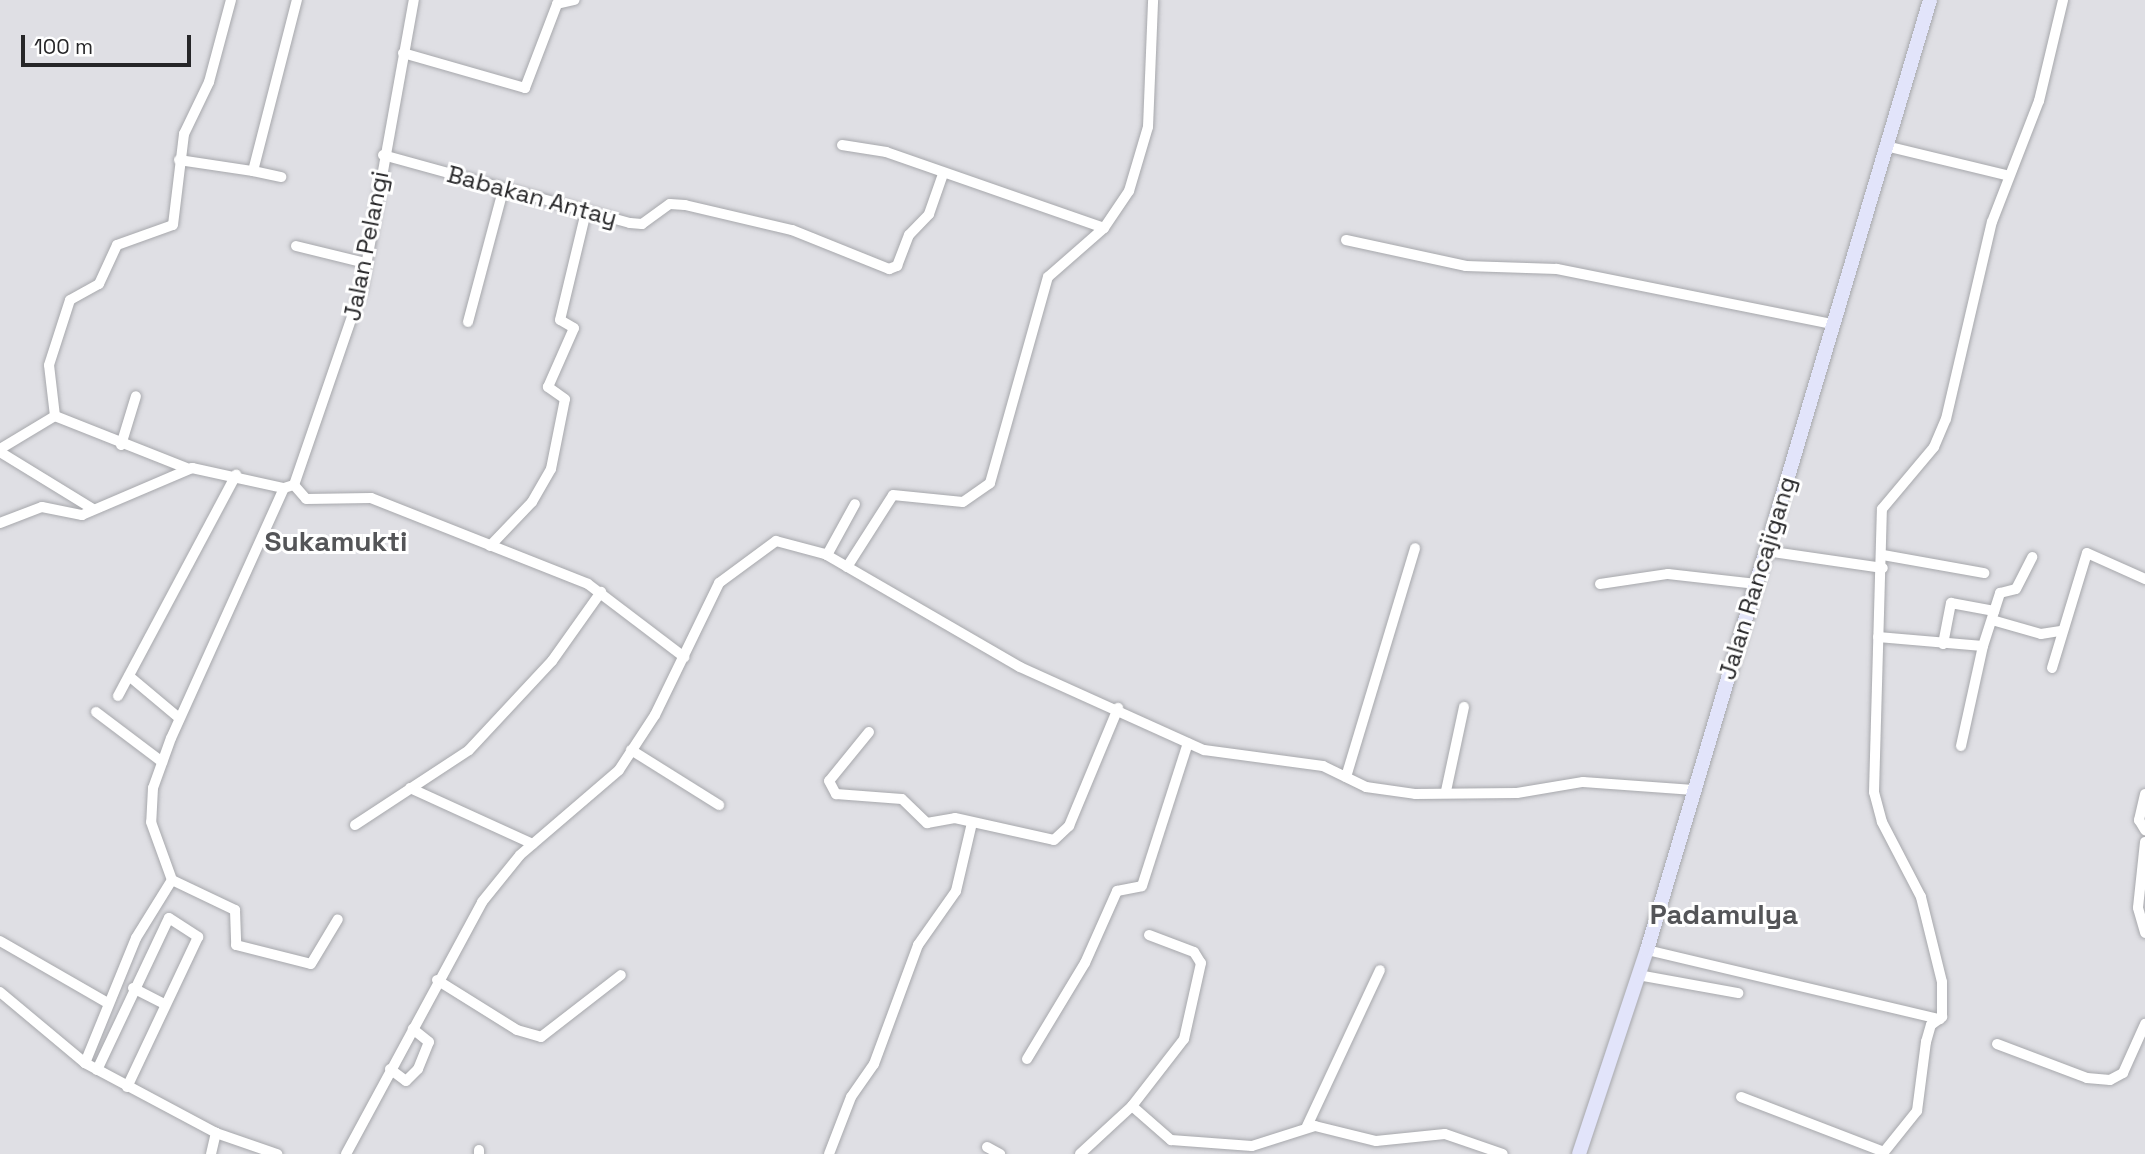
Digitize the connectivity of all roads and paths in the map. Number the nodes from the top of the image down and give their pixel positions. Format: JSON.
{"nodes":[{"id":1,"x":231,"y":0,"type":"edge"},
{"id":2,"x":297,"y":0,"type":"edge"},
{"id":3,"x":414,"y":0,"type":"edge"},
{"id":4,"x":575,"y":0,"type":"edge"},
{"id":5,"x":1153,"y":0,"type":"edge"},
{"id":6,"x":1930,"y":0,"type":"edge"},
{"id":7,"x":2063,"y":0,"type":"edge"},
{"id":8,"x":403,"y":53,"type":"junction"},
{"id":9,"x":842,"y":145,"type":"dead end"},
{"id":10,"x":1886,"y":146,"type":"junction"},
{"id":11,"x":383,"y":155,"type":"junction"},
{"id":12,"x":179,"y":160,"type":"junction"},
{"id":13,"x":253,"y":171,"type":"junction"},
{"id":14,"x":943,"y":174,"type":"junction"},
{"id":15,"x":2006,"y":175,"type":"junction"},
{"id":16,"x":281,"y":177,"type":"dead end"},
{"id":17,"x":503,"y":190,"type":"junction"},
{"id":18,"x":586,"y":212,"type":"junction"},
{"id":19,"x":1104,"y":228,"type":"junction"},
{"id":20,"x":1346,"y":240,"type":"dead end"},
{"id":21,"x":296,"y":246,"type":"dead end"},
{"id":22,"x":365,"y":263,"type":"junction"},
{"id":23,"x":468,"y":322,"type":"dead end"},
{"id":24,"x":1833,"y":324,"type":"junction"},
{"id":25,"x":136,"y":396,"type":"dead end"},
{"id":26,"x":55,"y":416,"type":"junction"},
{"id":27,"x":121,"y":445,"type":"junction"},
{"id":28,"x":0,"y":450,"type":"edge"},
{"id":29,"x":189,"y":469,"type":"junction"},
{"id":30,"x":236,"y":475,"type":"junction"},
{"id":31,"x":289,"y":486,"type":"junction"},
{"id":32,"x":855,"y":504,"type":"dead end"},
{"id":33,"x":93,"y":509,"type":"junction"},
{"id":34,"x":0,"y":523,"type":"edge"},
{"id":35,"x":490,"y":546,"type":"junction"},
{"id":36,"x":1415,"y":548,"type":"dead end"},
{"id":37,"x":1766,"y":551,"type":"junction"},
{"id":38,"x":827,"y":555,"type":"junction"},
{"id":39,"x":1883,"y":555,"type":"junction"},
{"id":40,"x":2032,"y":557,"type":"dead end"},
{"id":41,"x":1875,"y":566,"type":"junction"},
{"id":42,"x":847,"y":567,"type":"junction"},
{"id":43,"x":1983,"y":573,"type":"dead end"},
{"id":44,"x":2145,"y":579,"type":"edge"},
{"id":45,"x":1756,"y":583,"type":"junction"},
{"id":46,"x":1600,"y":584,"type":"dead end"},
{"id":47,"x":601,"y":592,"type":"junction"},
{"id":48,"x":1993,"y":616,"type":"junction"},
{"id":49,"x":2061,"y":631,"type":"junction"},
{"id":50,"x":1878,"y":638,"type":"junction"},
{"id":51,"x":1943,"y":645,"type":"junction"},
{"id":52,"x":1983,"y":646,"type":"junction"},
{"id":53,"x":684,"y":657,"type":"junction"},
{"id":54,"x":2052,"y":668,"type":"dead end"},
{"id":55,"x":130,"y":676,"type":"junction"},
{"id":56,"x":118,"y":696,"type":"dead end"},
{"id":57,"x":1464,"y":707,"type":"dead end"},
{"id":58,"x":1118,"y":708,"type":"junction"},
{"id":59,"x":96,"y":712,"type":"dead end"},
{"id":60,"x":179,"y":718,"type":"junction"},
{"id":61,"x":869,"y":732,"type":"dead end"},
{"id":62,"x":1188,"y":743,"type":"junction"},
{"id":63,"x":1961,"y":747,"type":"dead end"},
{"id":64,"x":631,"y":750,"type":"junction"},
{"id":65,"x":162,"y":762,"type":"junction"},
{"id":66,"x":1346,"y":777,"type":"junction"},
{"id":67,"x":410,"y":788,"type":"junction"},
{"id":68,"x":1694,"y":790,"type":"junction"},
{"id":69,"x":1446,"y":791,"type":"junction"},
{"id":70,"x":2145,"y":794,"type":"edge"},
{"id":71,"x":719,"y":805,"type":"dead end"},
{"id":72,"x":972,"y":823,"type":"junction"},
{"id":73,"x":355,"y":825,"type":"dead end"},
{"id":74,"x":2145,"y":830,"type":"edge"},
{"id":75,"x":2145,"y":842,"type":"edge"},
{"id":76,"x":533,"y":845,"type":"junction"},
{"id":77,"x":172,"y":880,"type":"junction"},
{"id":78,"x":338,"y":919,"type":"dead end"},
{"id":79,"x":2145,"y":933,"type":"edge"},
{"id":80,"x":1149,"y":935,"type":"dead end"},
{"id":81,"x":0,"y":941,"type":"edge"},
{"id":82,"x":1647,"y":950,"type":"junction"},
{"id":83,"x":1380,"y":970,"type":"dead end"},
{"id":84,"x":621,"y":975,"type":"dead end"},
{"id":85,"x":1638,"y":975,"type":"junction"},
{"id":86,"x":437,"y":980,"type":"junction"},
{"id":87,"x":133,"y":988,"type":"junction"},
{"id":88,"x":0,"y":992,"type":"edge"},
{"id":89,"x":1738,"y":993,"type":"dead end"},
{"id":90,"x":106,"y":1002,"type":"junction"},
{"id":91,"x":165,"y":1004,"type":"junction"},
{"id":92,"x":1940,"y":1019,"type":"junction"},
{"id":93,"x":2145,"y":1024,"type":"edge"},
{"id":94,"x":413,"y":1029,"type":"junction"},
{"id":95,"x":1997,"y":1044,"type":"dead end"},
{"id":96,"x":1027,"y":1059,"type":"dead end"},
{"id":97,"x":85,"y":1063,"type":"junction"},
{"id":98,"x":390,"y":1069,"type":"junction"},
{"id":99,"x":97,"y":1070,"type":"junction"},
{"id":100,"x":127,"y":1087,"type":"junction"},
{"id":101,"x":1741,"y":1097,"type":"dead end"},
{"id":102,"x":1132,"y":1106,"type":"junction"},
{"id":103,"x":1307,"y":1126,"type":"junction"},
{"id":104,"x":216,"y":1133,"type":"junction"},
{"id":105,"x":1261,"y":1144,"type":"junction"},
{"id":106,"x":987,"y":1147,"type":"dead end"},
{"id":107,"x":211,"y":1154,"type":"edge"},
{"id":108,"x":277,"y":1154,"type":"edge"},
{"id":109,"x":346,"y":1154,"type":"edge"},
{"id":110,"x":829,"y":1154,"type":"edge"},
{"id":111,"x":1000,"y":1154,"type":"edge"},
{"id":112,"x":1080,"y":1154,"type":"edge"},
{"id":113,"x":1255,"y":1154,"type":"edge"},
{"id":114,"x":1503,"y":1154,"type":"edge"},
{"id":115,"x":1578,"y":1154,"type":"edge"}],
"edges":[{"from":1,"to":12,"type":"street"},
{"from":2,"to":13,"type":"street"},
{"from":3,"to":8,"type":"street","name":"Jalan Pelangi"},
{"from":4,"to":8,"type":"street"},
{"from":5,"to":19,"type":"street"},
{"from":6,"to":10,"type":"main road","name":"Jalan Rancajigang"},
{"from":7,"to":15,"type":"street"},
{"from":8,"to":11,"type":"street","name":"Jalan Pelangi"},
{"from":9,"to":14,"type":"street"},
{"from":10,"to":15,"type":"street"},
{"from":10,"to":24,"type":"main road","name":"Jalan Rancajigang"},
{"from":11,"to":17,"type":"street","name":"Babakan Antay"},
{"from":11,"to":22,"type":"street","name":"Jalan Pelangi"},
{"from":12,"to":13,"type":"street"},
{"from":12,"to":26,"type":"street"},
{"from":13,"to":16,"type":"street"},
{"from":14,"to":18,"type":"street","name":"Babakan Antay"},
{"from":14,"to":19,"type":"street"},
{"from":15,"to":39,"type":"street"},
{"from":17,"to":18,"type":"street","name":"Babakan Antay"},
{"from":17,"to":23,"type":"street"},
{"from":18,"to":35,"type":"street"},
{"from":19,"to":42,"type":"street"},
{"from":20,"to":24,"type":"street"},
{"from":21,"to":22,"type":"street"},
{"from":22,"to":31,"type":"street","name":"Jalan Pelangi"},
{"from":24,"to":37,"type":"main road","name":"Jalan Rancajigang"},
{"from":25,"to":27,"type":"street"},
{"from":26,"to":27,"type":"street"},
{"from":26,"to":28,"type":"street"},
{"from":27,"to":29,"type":"street"},
{"from":28,"to":33,"type":"street"},
{"from":29,"to":30,"type":"street"},
{"from":29,"to":33,"type":"street"},
{"from":30,"to":31,"type":"street"},
{"from":30,"to":55,"type":"street"},
{"from":31,"to":35,"type":"street"},
{"from":31,"to":60,"type":"street","name":"Jalan Pelangi"},
{"from":32,"to":38,"type":"street"},
{"from":33,"to":34,"type":"street"},
{"from":35,"to":47,"type":"street"},
{"from":36,"to":66,"type":"street"},
{"from":37,"to":41,"type":"street"},
{"from":37,"to":45,"type":"main road","name":"Jalan Rancajigang"},
{"from":38,"to":42,"type":"street"},
{"from":38,"to":53,"type":"street"},
{"from":39,"to":41,"type":"street"},
{"from":39,"to":43,"type":"street"},
{"from":40,"to":48,"type":"street"},
{"from":41,"to":50,"type":"street"},
{"from":42,"to":58,"type":"street"},
{"from":44,"to":49,"type":"street"},
{"from":45,"to":46,"type":"street"},
{"from":45,"to":68,"type":"main road","name":"Jalan Rancajigang"},
{"from":47,"to":53,"type":"street"},
{"from":47,"to":67,"type":"street"},
{"from":48,"to":49,"type":"street"},
{"from":48,"to":51,"type":"street"},
{"from":48,"to":52,"type":"street"},
{"from":49,"to":54,"type":"street"},
{"from":50,"to":51,"type":"street"},
{"from":50,"to":92,"type":"street"},
{"from":51,"to":52,"type":"street"},
{"from":52,"to":63,"type":"street"},
{"from":53,"to":64,"type":"street"},
{"from":55,"to":56,"type":"street"},
{"from":55,"to":60,"type":"street"},
{"from":57,"to":69,"type":"street"},
{"from":58,"to":62,"type":"street"},
{"from":58,"to":72,"type":"street"},
{"from":59,"to":65,"type":"street"},
{"from":60,"to":65,"type":"street","name":"Jalan Pelangi"},
{"from":61,"to":72,"type":"street"},
{"from":62,"to":66,"type":"street"},
{"from":62,"to":96,"type":"street"},
{"from":64,"to":71,"type":"street"},
{"from":64,"to":76,"type":"street"},
{"from":65,"to":77,"type":"street","name":"Jalan Pelangi"},
{"from":66,"to":69,"type":"street"},
{"from":67,"to":73,"type":"street"},
{"from":67,"to":76,"type":"street"},
{"from":68,"to":69,"type":"street"},
{"from":68,"to":82,"type":"main road","name":"Jalan Rancajigang"},
{"from":70,"to":74,"type":"street"},
{"from":72,"to":110,"type":"street"},
{"from":75,"to":79,"type":"street"},
{"from":76,"to":86,"type":"street"},
{"from":77,"to":78,"type":"street"},
{"from":77,"to":90,"type":"street"},
{"from":80,"to":102,"type":"street"},
{"from":81,"to":90,"type":"street"},
{"from":82,"to":85,"type":"main road","name":"Jalan Rancajigang"},
{"from":82,"to":92,"type":"street"},
{"from":83,"to":103,"type":"street"},
{"from":84,"to":86,"type":"street"},
{"from":85,"to":89,"type":"street"},
{"from":85,"to":115,"type":"main road","name":"Jalan Rancajigang"},
{"from":86,"to":94,"type":"street"},
{"from":87,"to":91,"type":"street"},
{"from":87,"to":91,"type":"street"},
{"from":87,"to":99,"type":"street"},
{"from":88,"to":97,"type":"street"},
{"from":90,"to":97,"type":"street"},
{"from":91,"to":100,"type":"street"},
{"from":92,"to":101,"type":"street"},
{"from":93,"to":95,"type":"street"},
{"from":94,"to":98,"type":"street"},
{"from":94,"to":98,"type":"street"},
{"from":97,"to":99,"type":"street"},
{"from":98,"to":109,"type":"street"},
{"from":99,"to":100,"type":"street"},
{"from":100,"to":104,"type":"street"},
{"from":102,"to":105,"type":"street"},
{"from":102,"to":112,"type":"street"},
{"from":103,"to":105,"type":"street"},
{"from":103,"to":114,"type":"street"},
{"from":104,"to":107,"type":"street"},
{"from":104,"to":108,"type":"street"},
{"from":105,"to":113,"type":"street"},
{"from":106,"to":111,"type":"street"}]}
